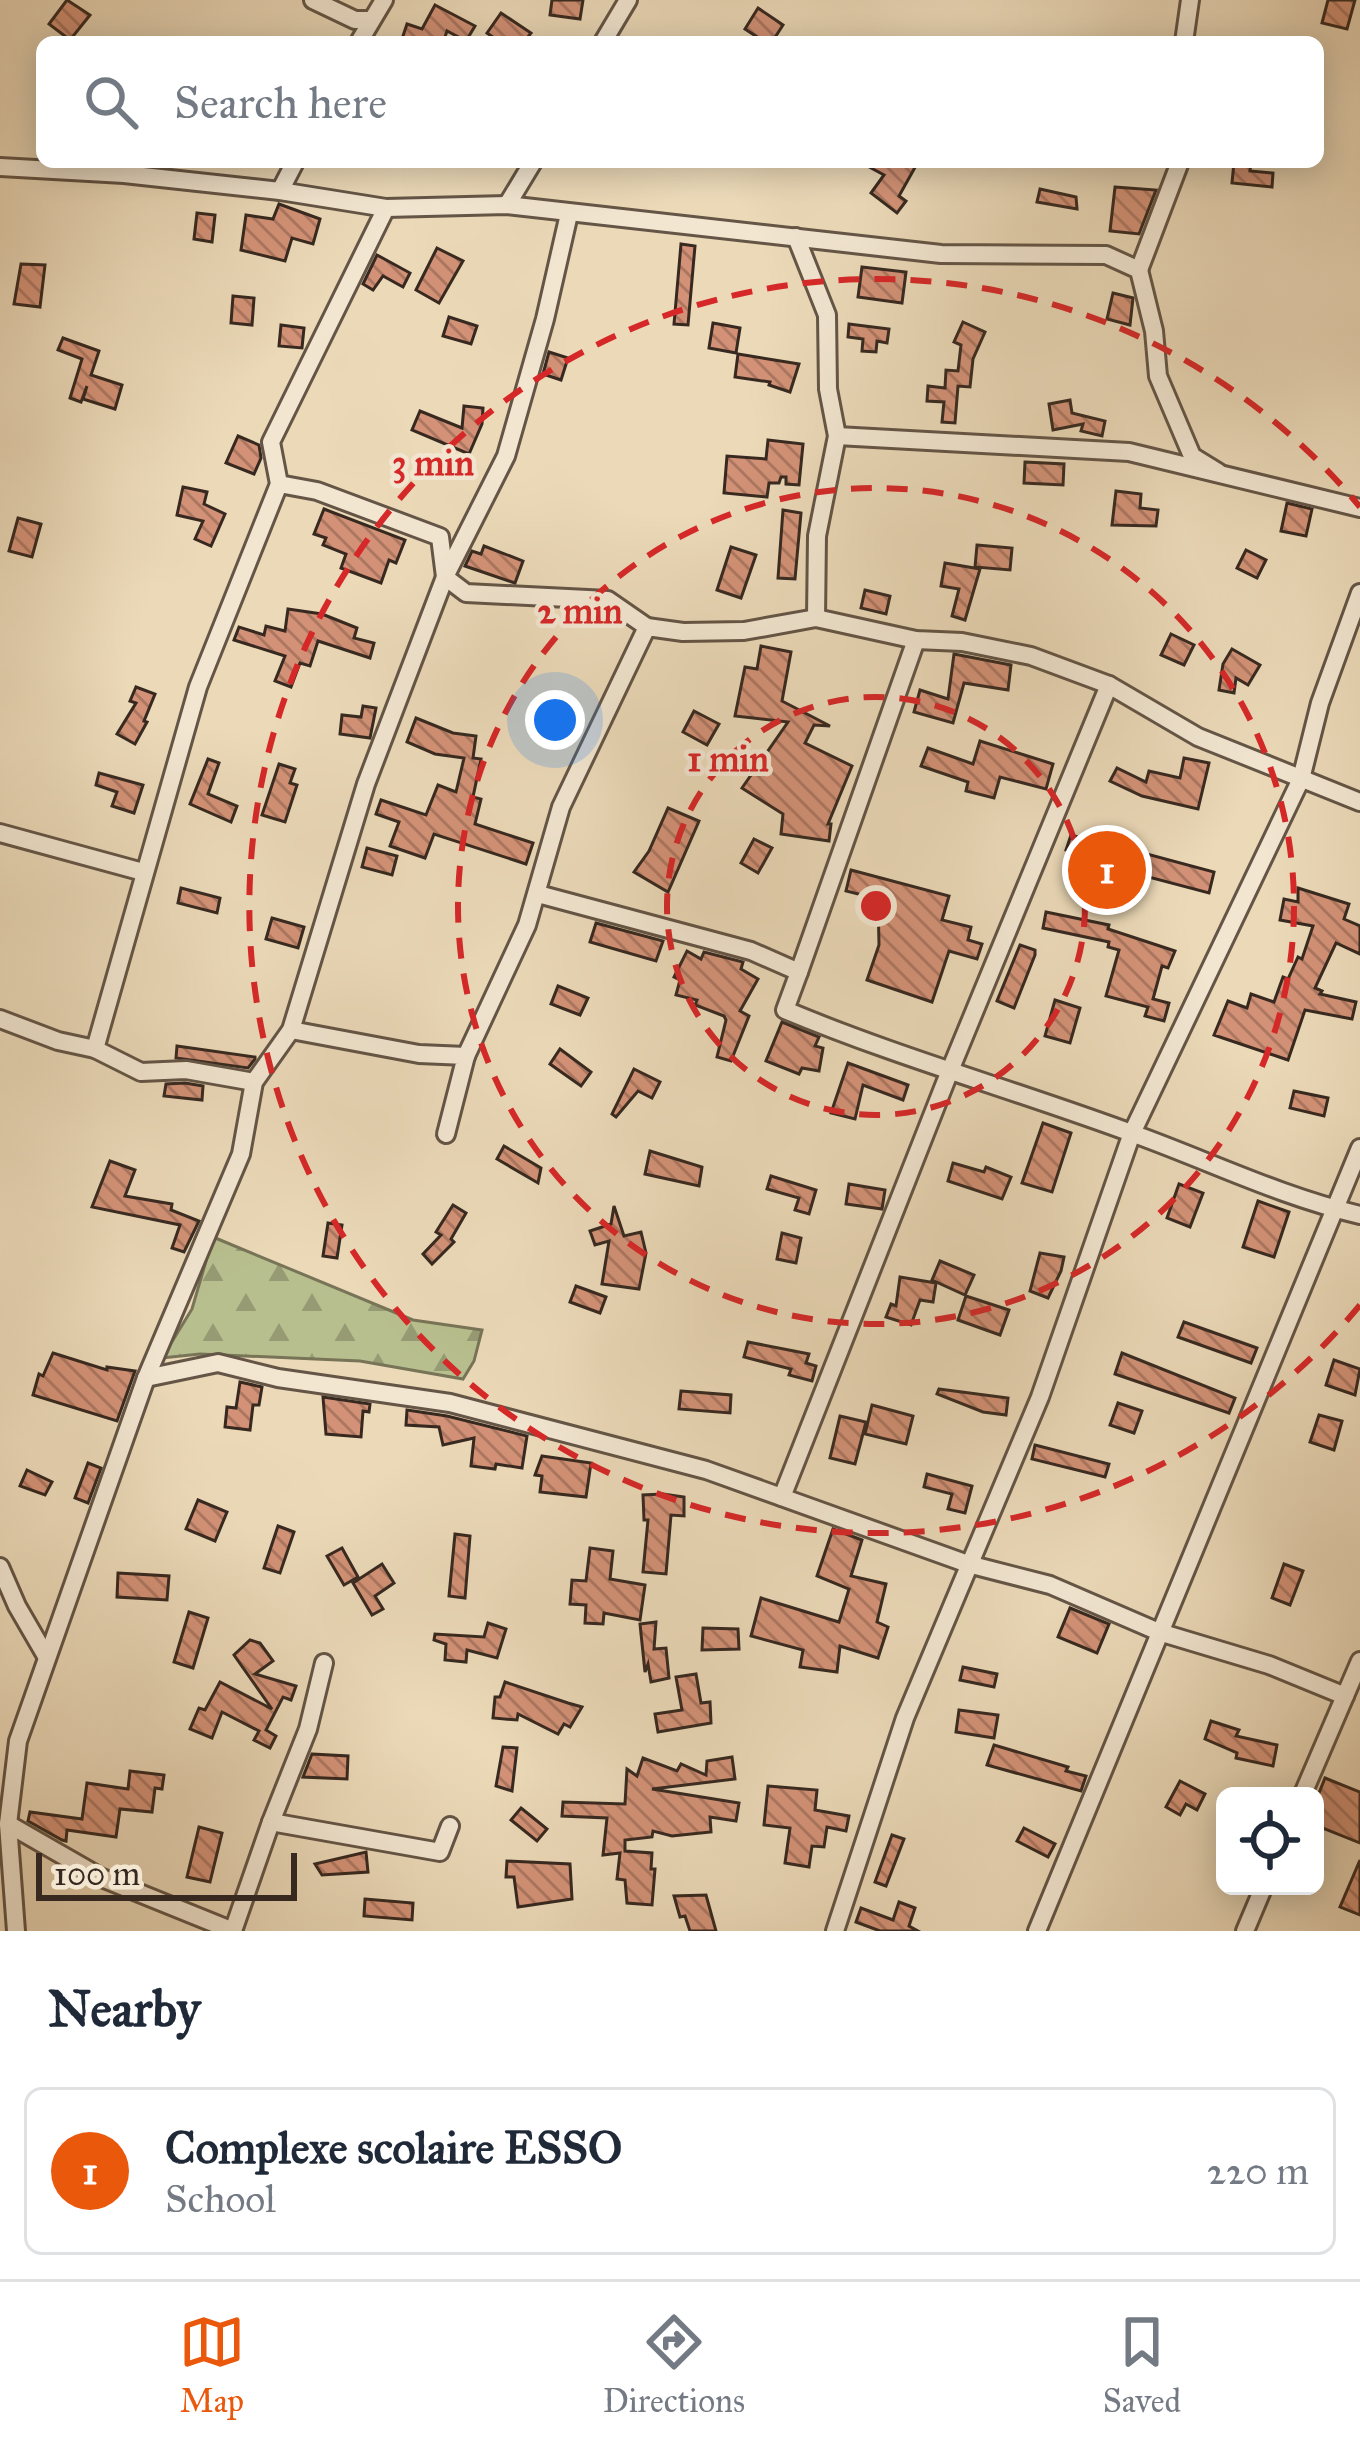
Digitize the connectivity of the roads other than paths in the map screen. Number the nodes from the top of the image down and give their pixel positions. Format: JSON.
{"nodes":[{"id":1,"x":313,"y":0,"type":"edge"},
{"id":2,"x":384,"y":0,"type":"edge"},
{"id":3,"x":628,"y":0,"type":"edge"},
{"id":4,"x":1190,"y":0,"type":"edge"},
{"id":5,"x":371,"y":20,"type":"junction"},
{"id":6,"x":362,"y":36,"type":"edge"},
{"id":7,"x":607,"y":36,"type":"edge"},
{"id":8,"x":1185,"y":36,"type":"edge"},
{"id":9,"x":0,"y":167,"type":"edge"},
{"id":10,"x":292,"y":168,"type":"edge"},
{"id":11,"x":529,"y":168,"type":"edge"},
{"id":12,"x":1178,"y":168,"type":"edge"},
{"id":13,"x":280,"y":190,"type":"junction"},
{"id":14,"x":507,"y":205,"type":"junction"},
{"id":15,"x":386,"y":208,"type":"junction"},
{"id":16,"x":568,"y":214,"type":"junction"},
{"id":17,"x":796,"y":237,"type":"junction"},
{"id":18,"x":1139,"y":270,"type":"junction"},
{"id":19,"x":836,"y":436,"type":"junction"},
{"id":20,"x":1218,"y":472,"type":"junction"},
{"id":21,"x":279,"y":484,"type":"junction"},
{"id":22,"x":1360,"y":508,"type":"edge"},
{"id":23,"x":446,"y":577,"type":"junction"},
{"id":24,"x":1360,"y":593,"type":"edge"},
{"id":25,"x":816,"y":618,"type":"junction"},
{"id":26,"x":647,"y":627,"type":"junction"},
{"id":27,"x":916,"y":640,"type":"junction"},
{"id":28,"x":1109,"y":685,"type":"junction"},
{"id":29,"x":1301,"y":779,"type":"junction"},
{"id":30,"x":1360,"y":802,"type":"edge"},
{"id":31,"x":0,"y":833,"type":"edge"},
{"id":32,"x":143,"y":872,"type":"junction"},
{"id":33,"x":538,"y":894,"type":"junction"},
{"id":34,"x":800,"y":972,"type":"junction"},
{"id":35,"x":0,"y":1019,"type":"edge"},
{"id":36,"x":291,"y":1030,"type":"junction"},
{"id":37,"x":95,"y":1049,"type":"junction"},
{"id":38,"x":466,"y":1056,"type":"junction"},
{"id":39,"x":950,"y":1073,"type":"junction"},
{"id":40,"x":254,"y":1082,"type":"junction"},
{"id":41,"x":1132,"y":1133,"type":"junction"},
{"id":42,"x":446,"y":1134,"type":"dead end"},
{"id":43,"x":1360,"y":1148,"type":"edge"},
{"id":44,"x":1335,"y":1210,"type":"junction"},
{"id":45,"x":1360,"y":1216,"type":"edge"},
{"id":46,"x":146,"y":1378,"type":"junction"},
{"id":47,"x":782,"y":1497,"type":"junction"},
{"id":48,"x":968,"y":1564,"type":"junction"},
{"id":49,"x":0,"y":1567,"type":"edge"},
{"id":50,"x":1159,"y":1631,"type":"junction"},
{"id":51,"x":46,"y":1656,"type":"junction"},
{"id":52,"x":1360,"y":1661,"type":"edge"},
{"id":53,"x":324,"y":1663,"type":"dead end"},
{"id":54,"x":1346,"y":1696,"type":"junction"},
{"id":55,"x":9,"y":1738,"type":"edge"},
{"id":56,"x":1306,"y":1787,"type":"edge"},
{"id":57,"x":271,"y":1822,"type":"junction"},
{"id":58,"x":4,"y":1826,"type":"edge"},
{"id":59,"x":450,"y":1826,"type":"dead end"},
{"id":60,"x":1260,"y":1895,"type":"edge"},
{"id":61,"x":16,"y":1931,"type":"edge"},
{"id":62,"x":233,"y":1931,"type":"edge"},
{"id":63,"x":835,"y":1931,"type":"edge"},
{"id":64,"x":1037,"y":1931,"type":"edge"},
{"id":65,"x":1245,"y":1931,"type":"edge"}],
"edges":[{"from":1,"to":5,"type":"street"},
{"from":2,"to":5,"type":"street"},
{"from":3,"to":7,"type":"street"},
{"from":4,"to":8,"type":"street"},
{"from":5,"to":6,"type":"street"},
{"from":9,"to":13,"type":"street"},
{"from":10,"to":13,"type":"street"},
{"from":11,"to":14,"type":"street"},
{"from":12,"to":18,"type":"street"},
{"from":13,"to":15,"type":"street"},
{"from":14,"to":15,"type":"street"},
{"from":14,"to":16,"type":"street"},
{"from":15,"to":21,"type":"street"},
{"from":16,"to":17,"type":"street"},
{"from":16,"to":23,"type":"street"},
{"from":17,"to":18,"type":"street"},
{"from":17,"to":19,"type":"street"},
{"from":18,"to":20,"type":"street"},
{"from":19,"to":20,"type":"street"},
{"from":19,"to":25,"type":"street"},
{"from":20,"to":22,"type":"street"},
{"from":21,"to":23,"type":"street"},
{"from":21,"to":32,"type":"street"},
{"from":23,"to":26,"type":"street"},
{"from":23,"to":36,"type":"street"},
{"from":24,"to":29,"type":"street"},
{"from":25,"to":26,"type":"street"},
{"from":25,"to":27,"type":"street"},
{"from":26,"to":33,"type":"street"},
{"from":27,"to":28,"type":"street"},
{"from":27,"to":34,"type":"street"},
{"from":28,"to":29,"type":"street"},
{"from":28,"to":39,"type":"street"},
{"from":29,"to":30,"type":"street"},
{"from":29,"to":41,"type":"street"},
{"from":31,"to":32,"type":"street"},
{"from":32,"to":37,"type":"street"},
{"from":33,"to":34,"type":"street"},
{"from":33,"to":38,"type":"street"},
{"from":34,"to":39,"type":"street"},
{"from":35,"to":37,"type":"street"},
{"from":36,"to":38,"type":"street"},
{"from":36,"to":40,"type":"street"},
{"from":37,"to":40,"type":"street"},
{"from":38,"to":42,"type":"street"},
{"from":39,"to":41,"type":"street"},
{"from":39,"to":47,"type":"street"},
{"from":40,"to":46,"type":"street"},
{"from":41,"to":44,"type":"street"},
{"from":41,"to":48,"type":"street"},
{"from":43,"to":44,"type":"street"},
{"from":44,"to":45,"type":"street"},
{"from":44,"to":50,"type":"street"},
{"from":46,"to":47,"type":"street"},
{"from":46,"to":51,"type":"street"},
{"from":47,"to":48,"type":"street"},
{"from":48,"to":50,"type":"street"},
{"from":48,"to":63,"type":"street"},
{"from":49,"to":51,"type":"street"},
{"from":50,"to":54,"type":"street"},
{"from":50,"to":64,"type":"street"},
{"from":51,"to":55,"type":"street"},
{"from":52,"to":54,"type":"street"},
{"from":53,"to":57,"type":"street"},
{"from":54,"to":56,"type":"street"},
{"from":55,"to":58,"type":"street"},
{"from":57,"to":59,"type":"street"},
{"from":57,"to":62,"type":"street"},
{"from":58,"to":61,"type":"street"},
{"from":58,"to":62,"type":"street"},
{"from":60,"to":65,"type":"street"}]}
